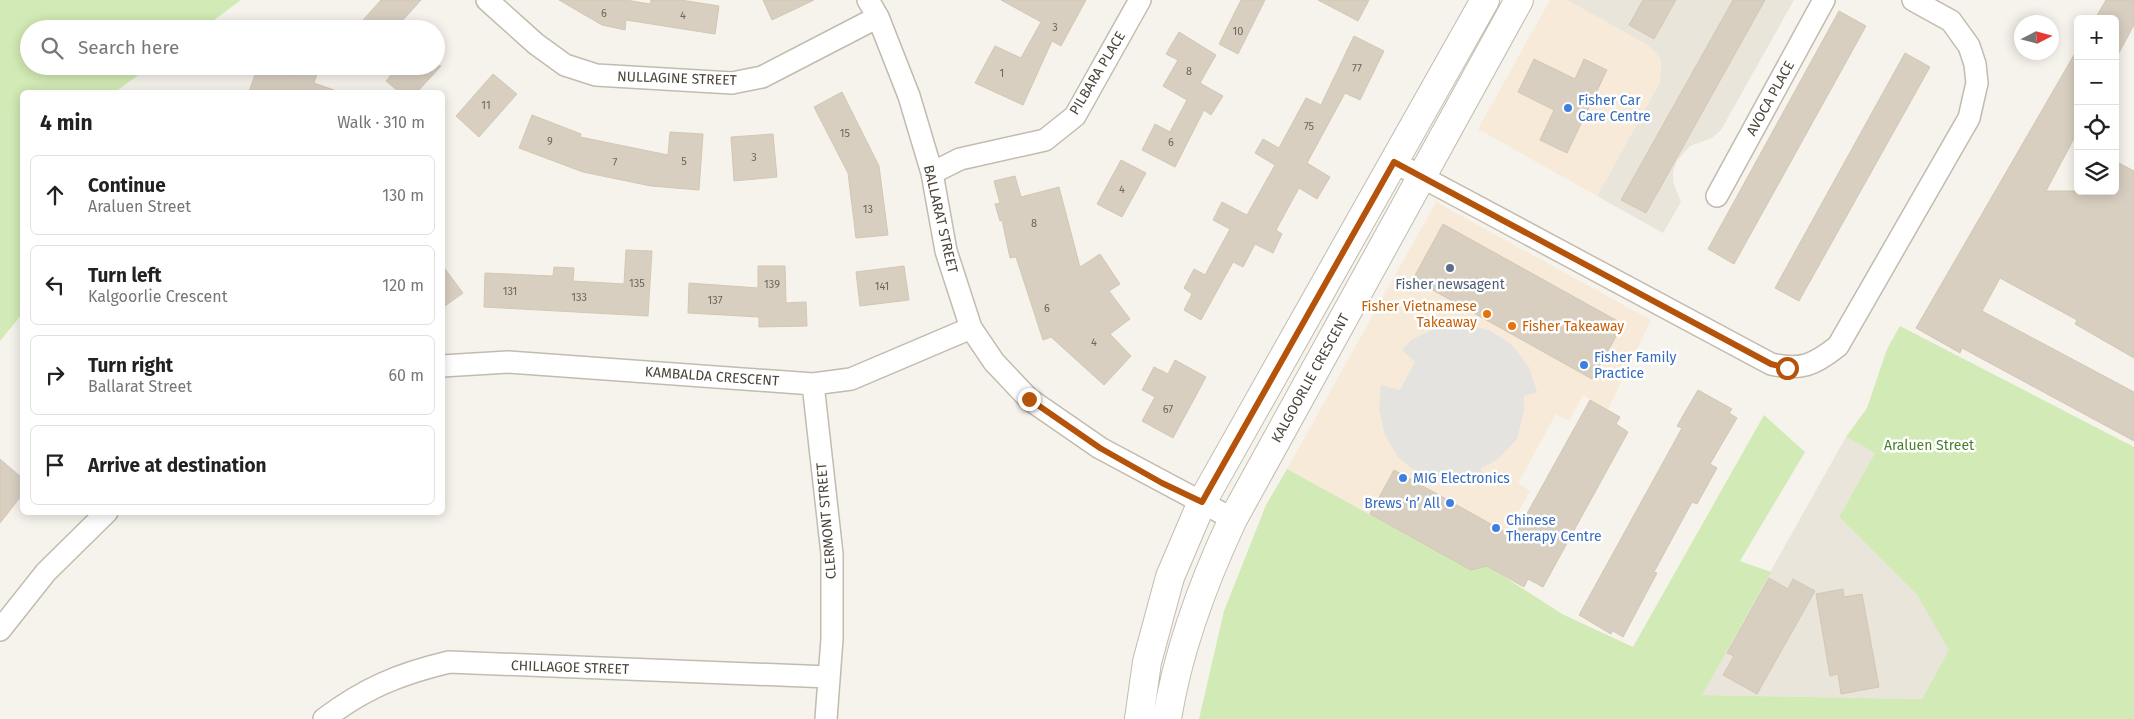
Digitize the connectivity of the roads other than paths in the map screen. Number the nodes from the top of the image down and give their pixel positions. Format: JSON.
{"nodes":[{"id":1,"x":487,"y":0,"type":"edge"},
{"id":2,"x":1140,"y":0,"type":"edge"},
{"id":3,"x":1485,"y":0,"type":"edge"},
{"id":4,"x":1519,"y":0,"type":"edge"},
{"id":5,"x":1824,"y":0,"type":"edge"},
{"id":6,"x":1913,"y":0,"type":"edge"},
{"id":7,"x":873,"y":8,"type":"edge"},
{"id":8,"x":1394,"y":162,"type":"junction"},
{"id":9,"x":932,"y":173,"type":"junction"},
{"id":10,"x":1422,"y":177,"type":"junction"},
{"id":11,"x":1717,"y":196,"type":"dead end"},
{"id":12,"x":971,"y":328,"type":"junction"},
{"id":13,"x":445,"y":366,"type":"edge"},
{"id":14,"x":813,"y":384,"type":"junction"},
{"id":15,"x":1202,"y":502,"type":"junction"},
{"id":16,"x":104,"y":515,"type":"edge"},
{"id":17,"x":1233,"y":520,"type":"junction"},
{"id":18,"x":0,"y":630,"type":"edge"},
{"id":19,"x":829,"y":677,"type":"junction"},
{"id":20,"x":324,"y":719,"type":"edge"},
{"id":21,"x":826,"y":719,"type":"edge"},
{"id":22,"x":1139,"y":719,"type":"edge"},
{"id":23,"x":1167,"y":719,"type":"edge"}],
"edges":[{"from":1,"to":7,"type":"street","name":"NULLAGINE STREET"},
{"from":2,"to":9,"type":"street","name":"PILBARA PLACE"},
{"from":3,"to":8,"type":"street"},
{"from":4,"to":10,"type":"street","name":"KALGOORLIE CRESCENT"},
{"from":5,"to":11,"type":"street","name":"AVOCA PLACE"},
{"from":6,"to":10,"type":"street"},
{"from":7,"to":9,"type":"street","name":"BALLARAT STREET"},
{"from":8,"to":10,"type":"street"},
{"from":8,"to":15,"type":"street"},
{"from":9,"to":12,"type":"street","name":"BALLARAT STREET"},
{"from":10,"to":17,"type":"street","name":"KALGOORLIE CRESCENT"},
{"from":12,"to":14,"type":"street","name":"KAMBALDA CRESCENT"},
{"from":12,"to":15,"type":"street","name":"BALLARAT STREET"},
{"from":13,"to":14,"type":"street","name":"KAMBALDA CRESCENT"},
{"from":14,"to":19,"type":"street","name":"CLERMONT STREET"},
{"from":15,"to":17,"type":"street","name":"BALLARAT STREET"},
{"from":15,"to":22,"type":"street"},
{"from":16,"to":18,"type":"street"},
{"from":17,"to":23,"type":"street","name":"KALGOORLIE CRESCENT"},
{"from":19,"to":20,"type":"street","name":"CHILLAGOE STREET"},
{"from":19,"to":21,"type":"street","name":"CLERMONT STREET"}]}
